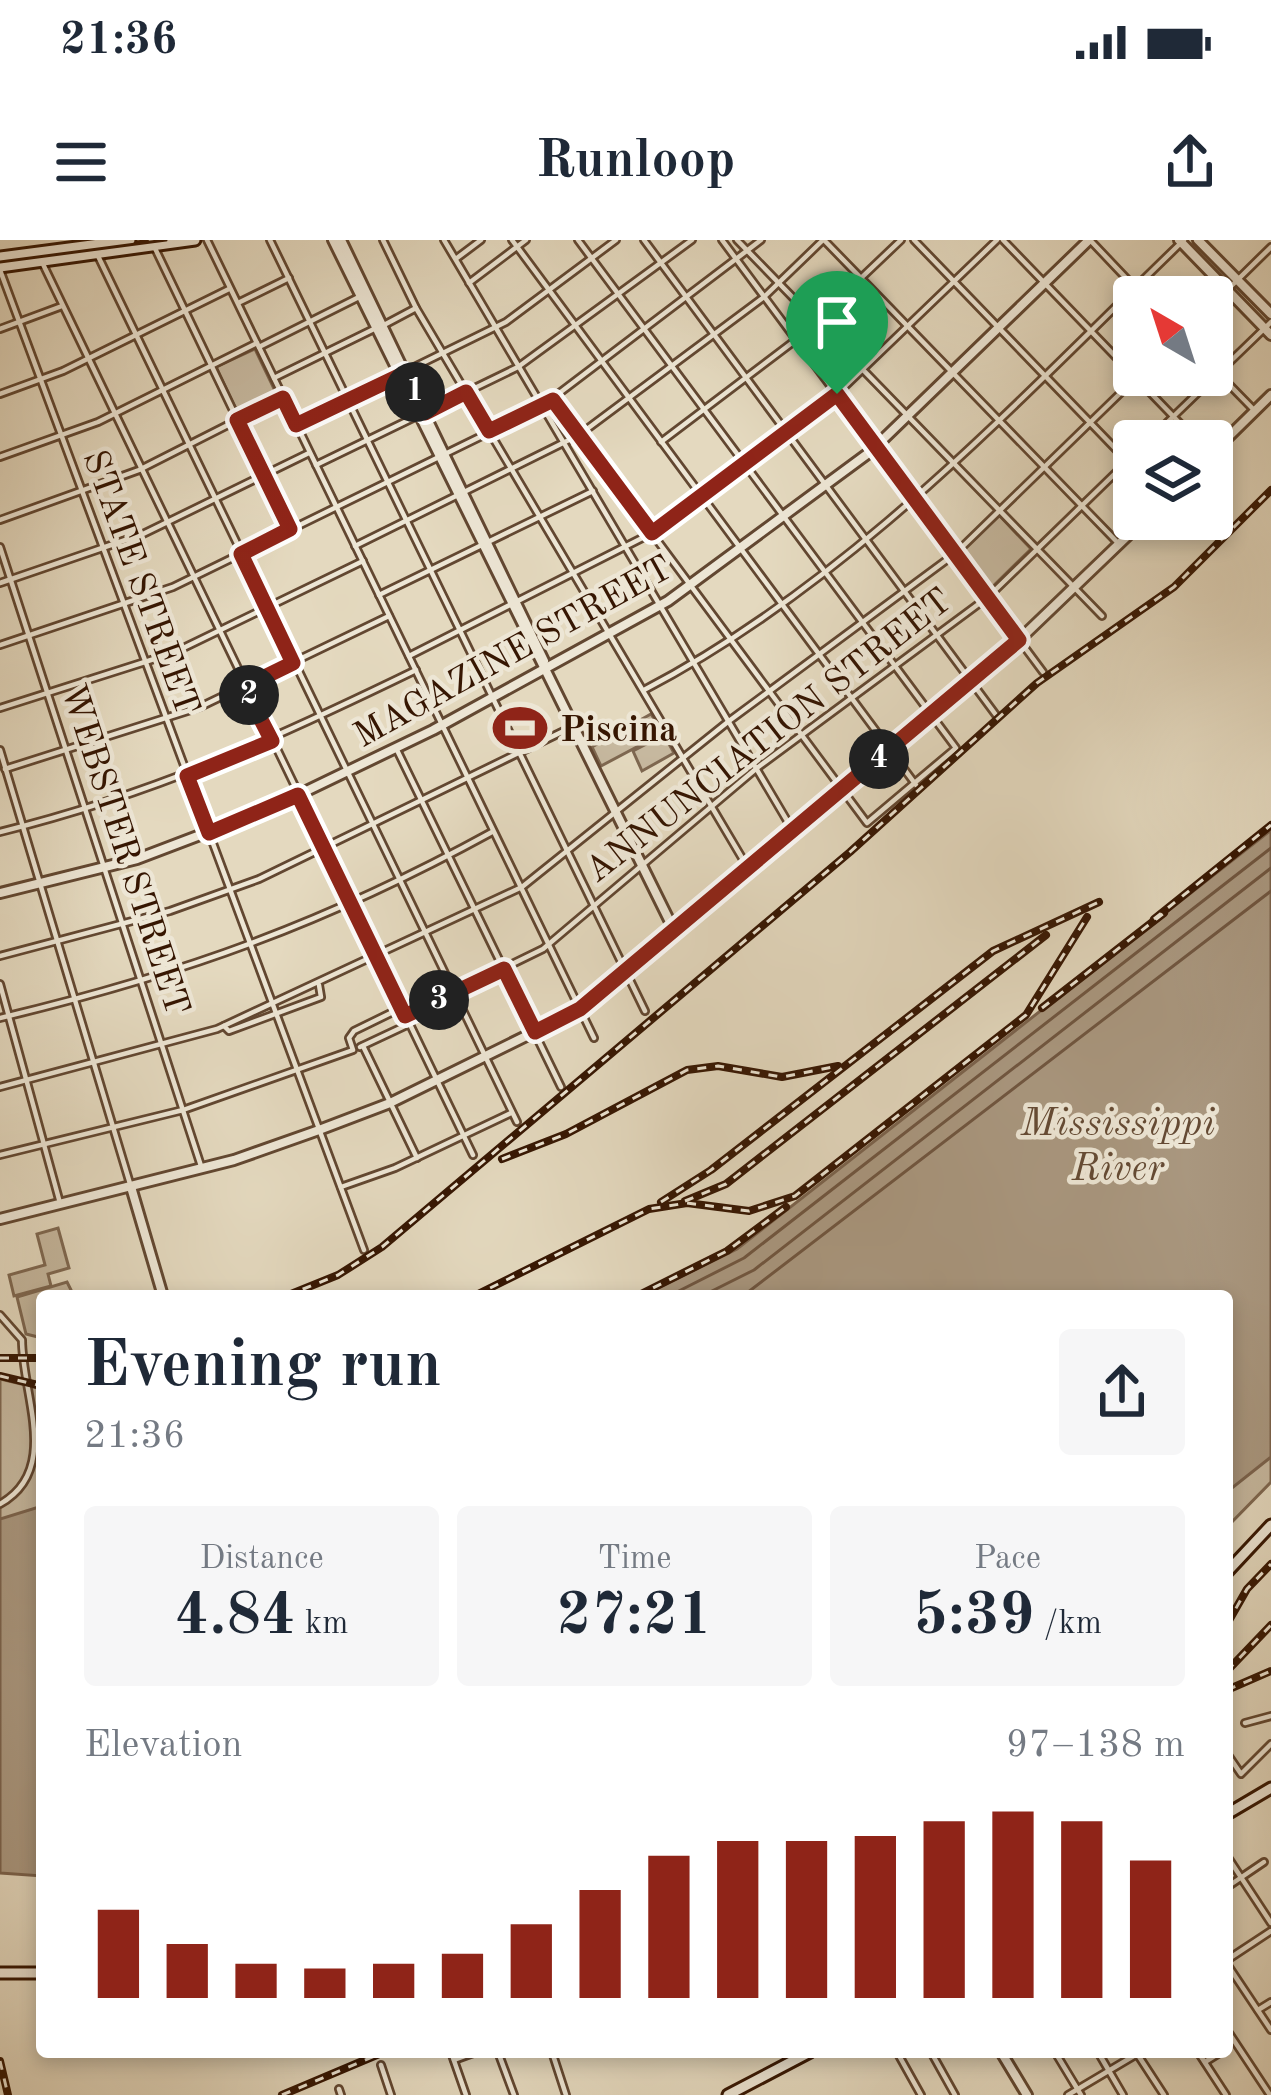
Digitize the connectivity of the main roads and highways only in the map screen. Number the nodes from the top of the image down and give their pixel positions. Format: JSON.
{"nodes":[{"id":1,"x":130,"y":240,"type":"edge"},
{"id":2,"x":195,"y":240,"type":"edge"},
{"id":3,"x":153,"y":244,"type":"edge"},
{"id":4,"x":94,"y":248,"type":"edge"},
{"id":5,"x":0,"y":257,"type":"edge"},
{"id":6,"x":41,"y":260,"type":"junction"},
{"id":7,"x":0,"y":268,"type":"edge"},
{"id":8,"x":1271,"y":1526,"type":"edge"},
{"id":9,"x":1233,"y":1566,"type":"edge"},
{"id":10,"x":1271,"y":1788,"type":"edge"},
{"id":11,"x":1233,"y":1810,"type":"edge"},
{"id":12,"x":0,"y":1973,"type":"edge"},
{"id":13,"x":36,"y":1973,"type":"edge"},
{"id":14,"x":799,"y":2058,"type":"edge"},
{"id":15,"x":729,"y":2095,"type":"edge"}],
"edges":[{"from":1,"to":4,"type":"main road"},
{"from":2,"to":3,"type":"main road"},
{"from":3,"to":4,"type":"main road"},
{"from":4,"to":6,"type":"main road"},
{"from":4,"to":6,"type":"main road"},
{"from":5,"to":6,"type":"main road"},
{"from":6,"to":7,"type":"main road"},
{"from":8,"to":9,"type":"main road"},
{"from":10,"to":11,"type":"main road"},
{"from":12,"to":13,"type":"main road"},
{"from":14,"to":15,"type":"main road"}]}
